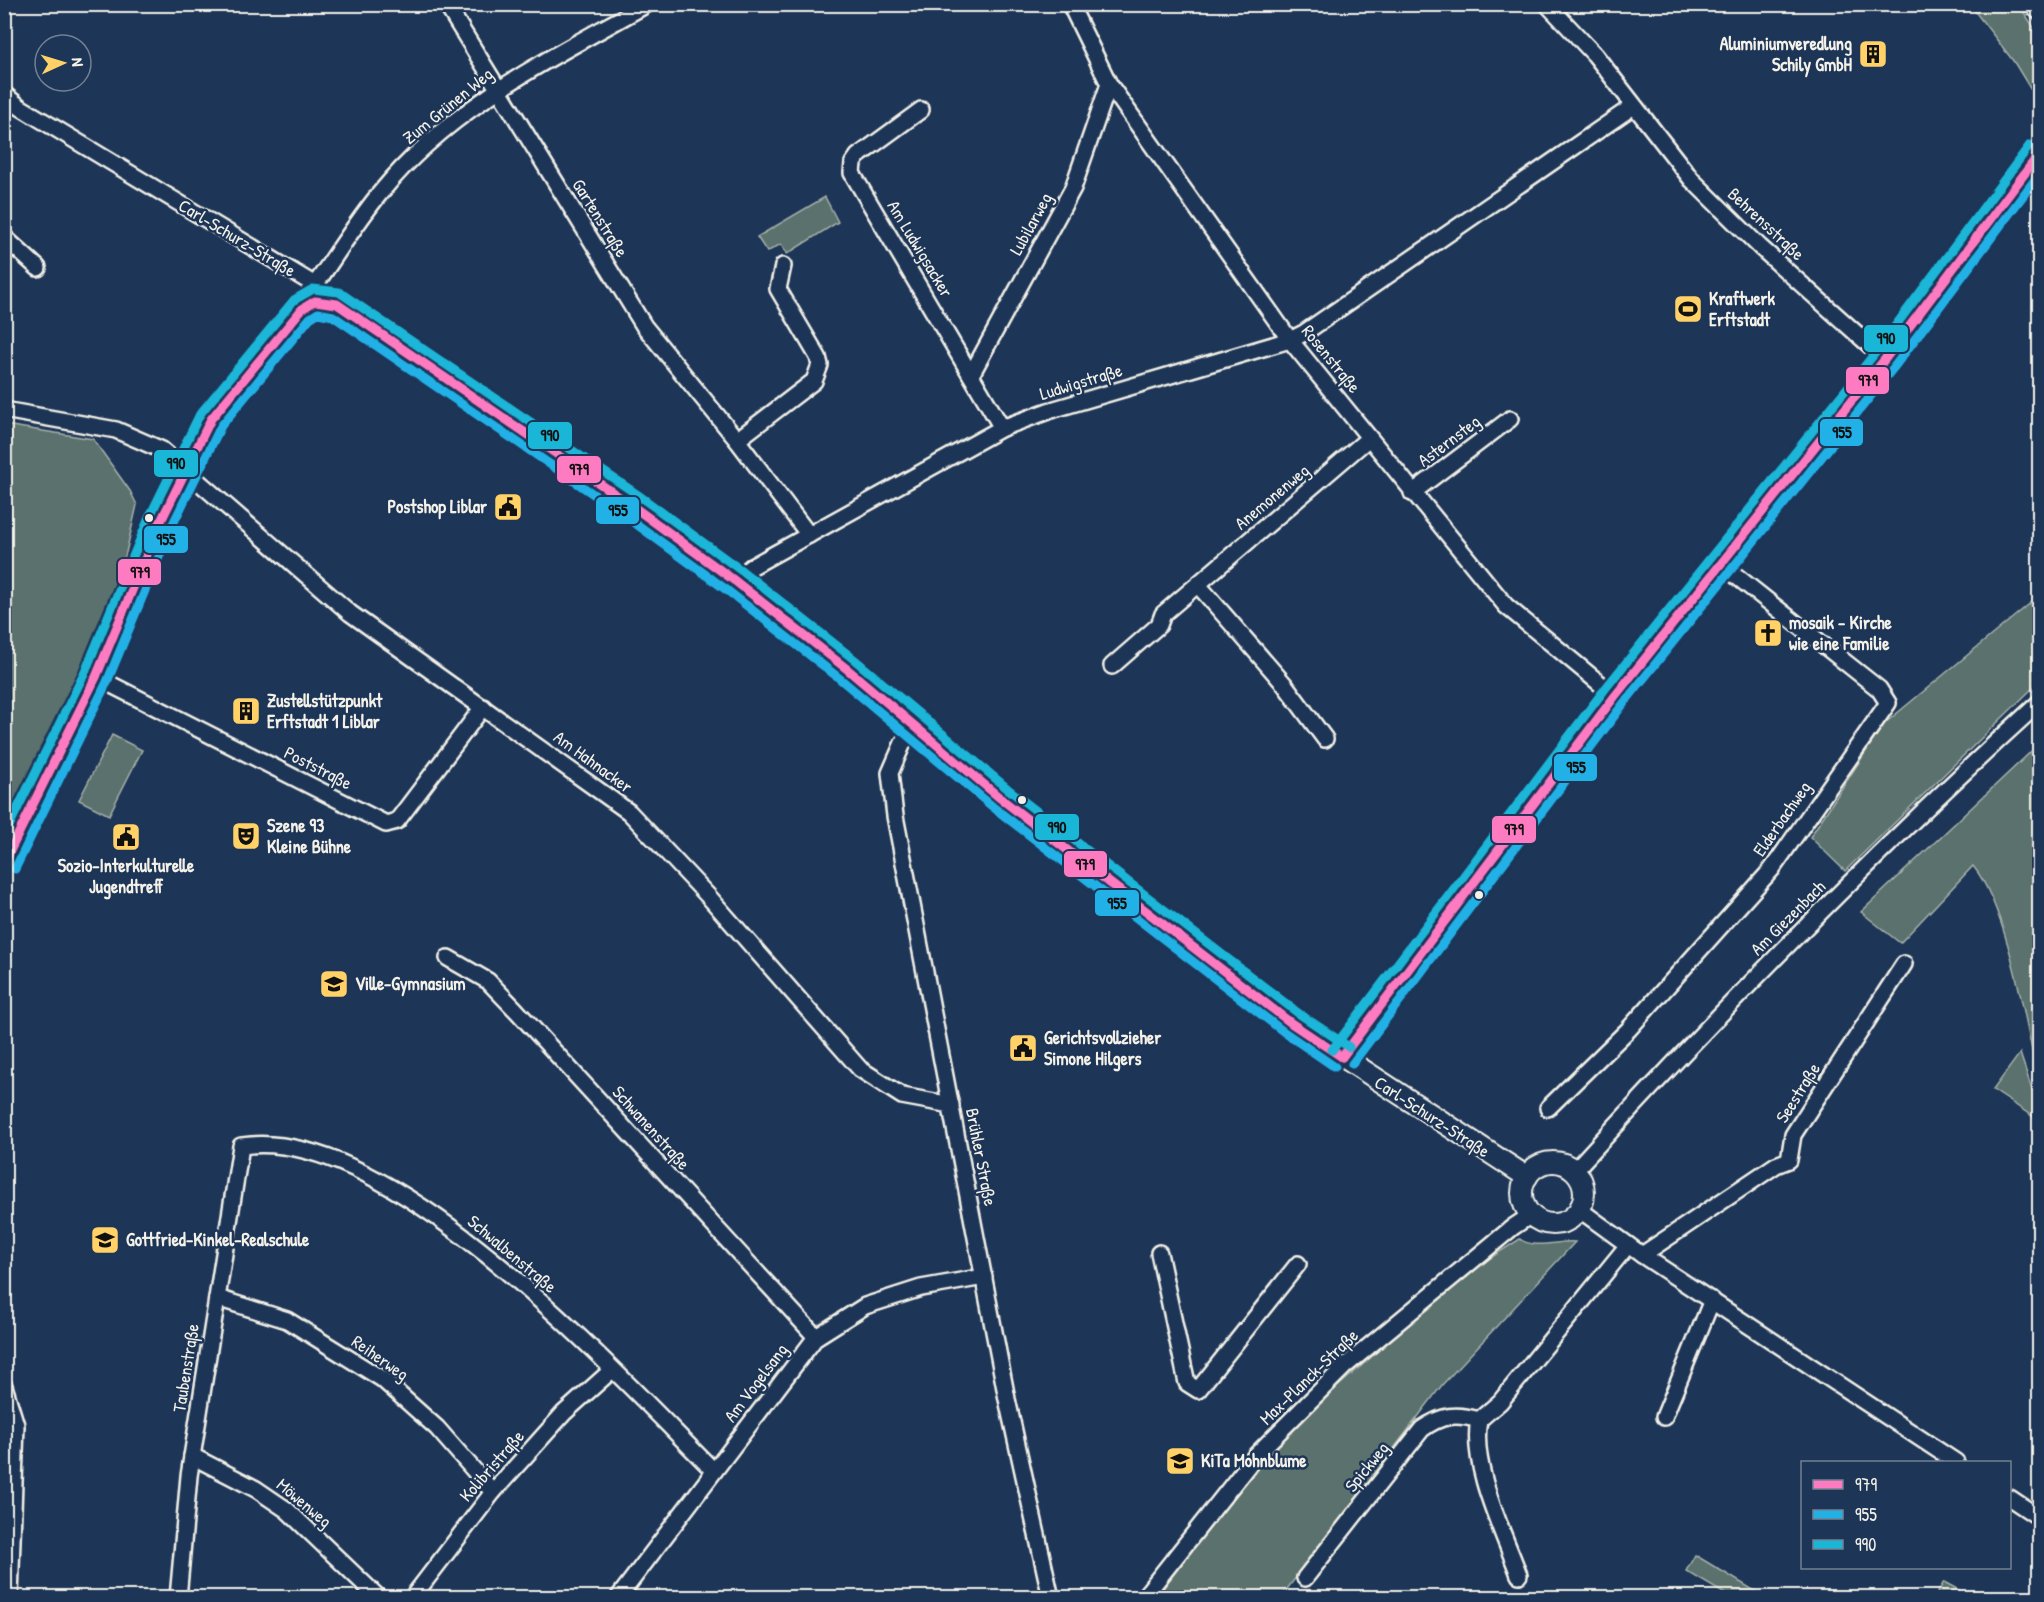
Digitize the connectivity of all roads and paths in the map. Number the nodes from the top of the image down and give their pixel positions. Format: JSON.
{"nodes":[{"id":1,"x":446,"y":4,"type":"edge"},
{"id":2,"x":647,"y":4,"type":"edge"},
{"id":3,"x":1070,"y":4,"type":"edge"},
{"id":4,"x":1547,"y":4,"type":"edge"},
{"id":5,"x":1109,"y":84,"type":"junction"},
{"id":6,"x":498,"y":88,"type":"junction"},
{"id":7,"x":4,"y":94,"type":"edge"},
{"id":8,"x":1632,"y":107,"type":"junction"},
{"id":9,"x":921,"y":110,"type":"dead end"},
{"id":10,"x":2040,"y":152,"type":"edge"},
{"id":11,"x":4,"y":237,"type":"edge"},
{"id":12,"x":783,"y":266,"type":"dead end"},
{"id":13,"x":38,"y":268,"type":"dead end"},
{"id":14,"x":315,"y":293,"type":"junction"},
{"id":15,"x":1290,"y":340,"type":"junction"},
{"id":16,"x":1885,"y":359,"type":"junction"},
{"id":17,"x":971,"y":375,"type":"junction"},
{"id":18,"x":4,"y":410,"type":"edge"},
{"id":19,"x":1510,"y":419,"type":"dead end"},
{"id":20,"x":1002,"y":428,"type":"junction"},
{"id":21,"x":1369,"y":438,"type":"junction"},
{"id":22,"x":737,"y":440,"type":"junction"},
{"id":23,"x":184,"y":470,"type":"junction"},
{"id":24,"x":1412,"y":494,"type":"junction"},
{"id":25,"x":809,"y":535,"type":"junction"},
{"id":26,"x":1721,"y":564,"type":"junction"},
{"id":27,"x":735,"y":581,"type":"junction"},
{"id":28,"x":1199,"y":586,"type":"junction"},
{"id":29,"x":1112,"y":666,"type":"dead end"},
{"id":30,"x":96,"y":677,"type":"junction"},
{"id":31,"x":1615,"y":696,"type":"junction"},
{"id":32,"x":2040,"y":702,"type":"edge"},
{"id":33,"x":483,"y":707,"type":"junction"},
{"id":34,"x":914,"y":728,"type":"junction"},
{"id":35,"x":1325,"y":739,"type":"dead end"},
{"id":36,"x":4,"y":864,"type":"edge"},
{"id":37,"x":448,"y":958,"type":"dead end"},
{"id":38,"x":1904,"y":964,"type":"dead end"},
{"id":39,"x":1342,"y":1057,"type":"junction"},
{"id":40,"x":951,"y":1106,"type":"junction"},
{"id":41,"x":1548,"y":1108,"type":"dead end"},
{"id":42,"x":242,"y":1146,"type":"joint"},
{"id":43,"x":1574,"y":1171,"type":"junction"},
{"id":44,"x":1527,"y":1177,"type":"junction"},
{"id":45,"x":1580,"y":1210,"type":"junction"},
{"id":46,"x":1531,"y":1215,"type":"junction"},
{"id":47,"x":1628,"y":1245,"type":"junction"},
{"id":48,"x":1159,"y":1253,"type":"dead end"},
{"id":49,"x":1642,"y":1255,"type":"junction"},
{"id":50,"x":1298,"y":1264,"type":"dead end"},
{"id":51,"x":984,"y":1277,"type":"junction"},
{"id":52,"x":217,"y":1298,"type":"junction"},
{"id":53,"x":1712,"y":1300,"type":"junction"},
{"id":54,"x":816,"y":1337,"type":"junction"},
{"id":55,"x":612,"y":1370,"type":"junction"},
{"id":56,"x":4,"y":1386,"type":"edge"},
{"id":57,"x":1664,"y":1417,"type":"dead end"},
{"id":58,"x":1479,"y":1419,"type":"junction"},
{"id":59,"x":192,"y":1456,"type":"junction"},
{"id":60,"x":1954,"y":1461,"type":"edge"},
{"id":61,"x":714,"y":1471,"type":"junction"},
{"id":62,"x":493,"y":1492,"type":"junction"},
{"id":63,"x":2011,"y":1499,"type":"edge"},
{"id":64,"x":2040,"y":1518,"type":"edge"},
{"id":65,"x":1519,"y":1575,"type":"dead end"},
{"id":66,"x":1305,"y":1578,"type":"dead end"},
{"id":67,"x":10,"y":1598,"type":"edge"},
{"id":68,"x":178,"y":1598,"type":"edge"},
{"id":69,"x":379,"y":1598,"type":"edge"},
{"id":70,"x":412,"y":1598,"type":"edge"},
{"id":71,"x":618,"y":1598,"type":"edge"},
{"id":72,"x":1051,"y":1598,"type":"edge"},
{"id":73,"x":1143,"y":1598,"type":"edge"}],
"edges":[{"from":1,"to":6,"type":"street","name":"Gartenstraße"},
{"from":2,"to":6,"type":"street","name":"Zum Grünen Weg"},
{"from":3,"to":5,"type":"street","name":"Rosenstraße"},
{"from":4,"to":8,"type":"street","name":"Behrensstraße"},
{"from":5,"to":15,"type":"street","name":"Rosenstraße"},
{"from":5,"to":17,"type":"street","name":"Lubilarweg"},
{"from":6,"to":14,"type":"street","name":"Zum Grünen Weg"},
{"from":6,"to":22,"type":"street","name":"Gartenstraße"},
{"from":7,"to":14,"type":"street","name":"Carl-Schurz-Straße"},
{"from":8,"to":15,"type":"street","name":"Ludwigstraße"},
{"from":8,"to":16,"type":"street","name":"Behrensstraße"},
{"from":9,"to":17,"type":"street","name":"Am Ludwigsacker"},
{"from":10,"to":16,"type":"street"},
{"from":11,"to":13,"type":"street"},
{"from":12,"to":22,"type":"street"},
{"from":14,"to":23,"type":"street"},
{"from":14,"to":27,"type":"street","name":"Carl-Schurz-Straße"},
{"from":15,"to":20,"type":"street","name":"Ludwigstraße"},
{"from":15,"to":21,"type":"street","name":"Rosenstraße"},
{"from":16,"to":26,"type":"street"},
{"from":17,"to":20,"type":"street","name":"Am Ludwigsacker"},
{"from":18,"to":23,"type":"street","name":"Am Hahnacker"},
{"from":19,"to":24,"type":"street","name":"Asternsteg"},
{"from":20,"to":25,"type":"street","name":"Ludwigstraße"},
{"from":21,"to":24,"type":"street","name":"Rosenstraße"},
{"from":21,"to":28,"type":"street","name":"Anemonenweg"},
{"from":22,"to":25,"type":"street","name":"Gartenstraße"},
{"from":23,"to":30,"type":"street"},
{"from":23,"to":33,"type":"street","name":"Am Hahnacker"},
{"from":24,"to":31,"type":"street","name":"Rosenstraße"},
{"from":25,"to":27,"type":"street","name":"Ludwigstraße"},
{"from":26,"to":31,"type":"street"},
{"from":26,"to":41,"type":"street","name":"Elderbachweg"},
{"from":27,"to":34,"type":"street","name":"Carl-Schurz-Straße"},
{"from":28,"to":29,"type":"street","name":"Anemonenweg"},
{"from":28,"to":35,"type":"street"},
{"from":30,"to":33,"type":"street","name":"Poststraße"},
{"from":30,"to":36,"type":"street"},
{"from":31,"to":39,"type":"street"},
{"from":32,"to":43,"type":"street","name":"Am Giezenbach"},
{"from":33,"to":40,"type":"street","name":"Am Hahnacker"},
{"from":34,"to":39,"type":"street","name":"Carl-Schurz-Straße"},
{"from":34,"to":40,"type":"street","name":"Brühler Straße"},
{"from":37,"to":54,"type":"street","name":"Schwanenstraße"},
{"from":38,"to":49,"type":"street","name":"Seestraße"},
{"from":39,"to":44,"type":"street","name":"Carl-Schurz-Straße"},
{"from":40,"to":51,"type":"street","name":"Brühler Straße"},
{"from":42,"to":52,"type":"street","name":"Taubenstraße"},
{"from":42,"to":55,"type":"street","name":"Schwalbenstraße"},
{"from":43,"to":44,"type":"street"},
{"from":43,"to":45,"type":"street"},
{"from":44,"to":46,"type":"street"},
{"from":45,"to":46,"type":"street"},
{"from":45,"to":47,"type":"street"},
{"from":46,"to":73,"type":"street","name":"Max-Planck-Straße"},
{"from":47,"to":49,"type":"street"},
{"from":47,"to":58,"type":"street"},
{"from":48,"to":50,"type":"street"},
{"from":49,"to":53,"type":"street"},
{"from":51,"to":54,"type":"street","name":"Am Vogelsang"},
{"from":51,"to":72,"type":"street","name":"Brühler Straße"},
{"from":52,"to":59,"type":"street","name":"Taubenstraße"},
{"from":52,"to":62,"type":"street","name":"Reiherweg"},
{"from":53,"to":57,"type":"street"},
{"from":53,"to":60,"type":"street"},
{"from":54,"to":61,"type":"street","name":"Am Vogelsang"},
{"from":55,"to":61,"type":"street","name":"Schwalbenstraße"},
{"from":55,"to":62,"type":"street","name":"Kolibristraße"},
{"from":56,"to":67,"type":"street"},
{"from":58,"to":65,"type":"street"},
{"from":58,"to":66,"type":"street","name":"Spickweg"},
{"from":59,"to":68,"type":"street","name":"Taubenstraße"},
{"from":59,"to":69,"type":"street","name":"Möwenweg"},
{"from":61,"to":71,"type":"street","name":"Am Vogelsang"},
{"from":62,"to":70,"type":"street","name":"Kolibristraße"},
{"from":63,"to":64,"type":"street"}]}
